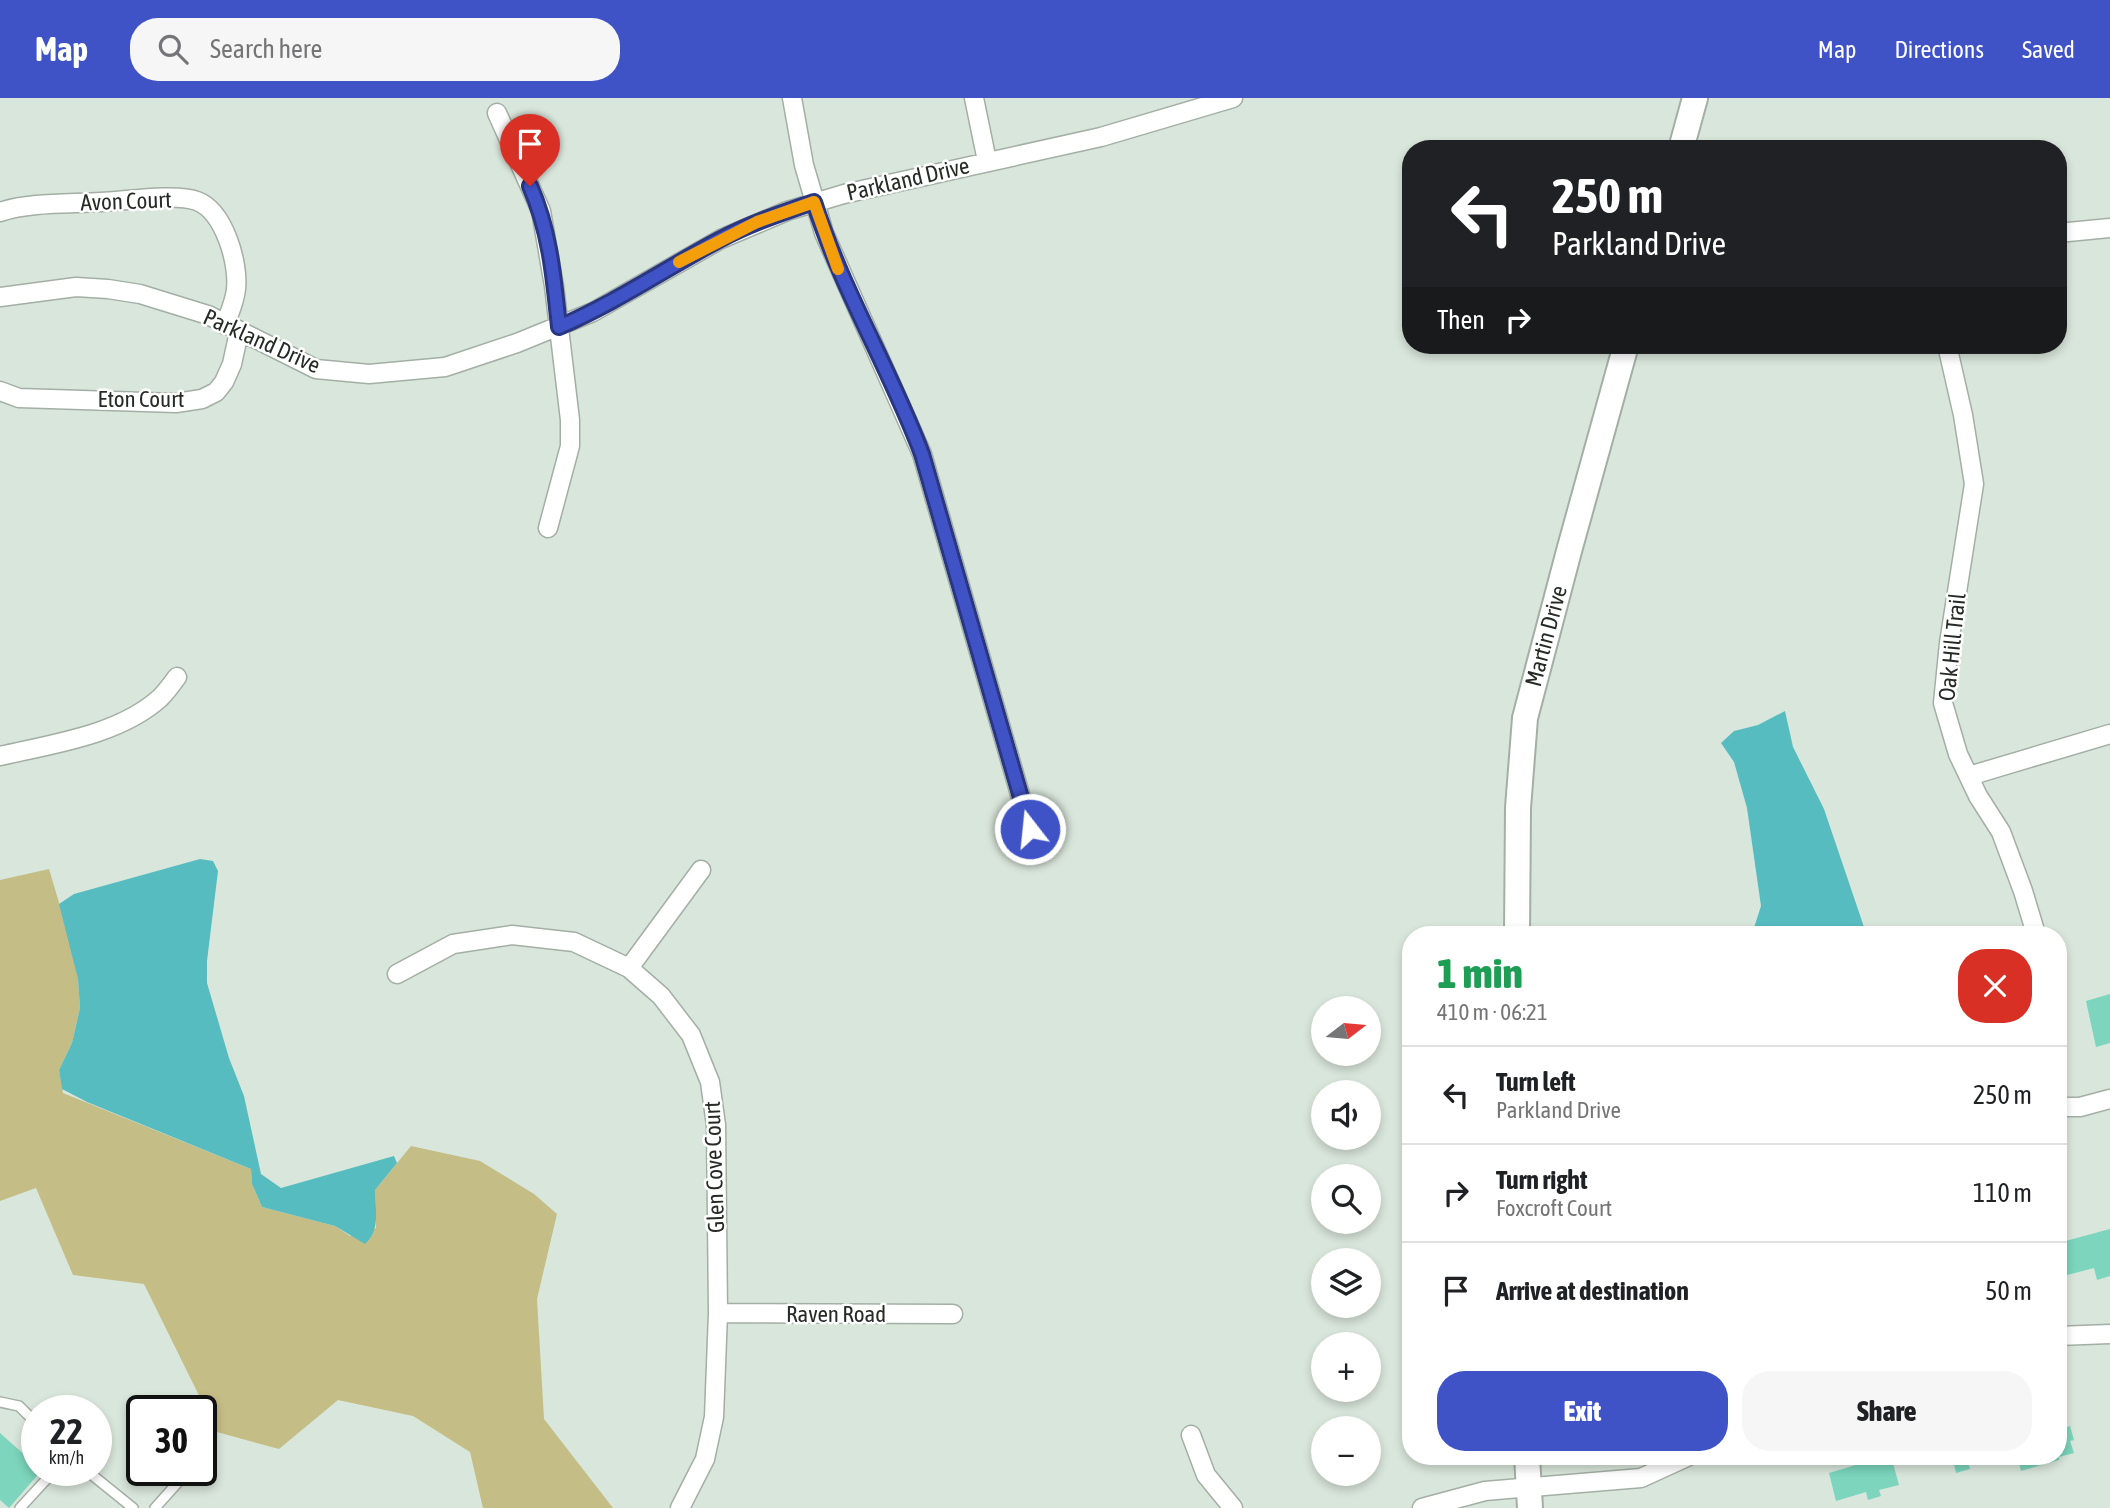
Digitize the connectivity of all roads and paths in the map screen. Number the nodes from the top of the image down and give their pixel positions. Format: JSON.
{"nodes":[{"id":1,"x":792,"y":98,"type":"edge"},
{"id":2,"x":974,"y":98,"type":"edge"},
{"id":3,"x":1233,"y":98,"type":"edge"},
{"id":4,"x":1695,"y":98,"type":"edge"},
{"id":5,"x":497,"y":113,"type":"dead end"},
{"id":6,"x":1683,"y":140,"type":"edge"},
{"id":7,"x":987,"y":161,"type":"junction"},
{"id":8,"x":814,"y":202,"type":"junction"},
{"id":9,"x":0,"y":212,"type":"edge"},
{"id":10,"x":2110,"y":228,"type":"edge"},
{"id":11,"x":2067,"y":232,"type":"edge"},
{"id":12,"x":0,"y":297,"type":"edge"},
{"id":13,"x":559,"y":327,"type":"junction"},
{"id":14,"x":232,"y":329,"type":"junction"},
{"id":15,"x":1624,"y":354,"type":"edge"},
{"id":16,"x":1949,"y":354,"type":"edge"},
{"id":17,"x":0,"y":391,"type":"edge"},
{"id":18,"x":548,"y":528,"type":"dead end"},
{"id":19,"x":177,"y":677,"type":"dead end"},
{"id":20,"x":2110,"y":734,"type":"edge"},
{"id":21,"x":0,"y":756,"type":"edge"},
{"id":22,"x":1969,"y":776,"type":"junction"},
{"id":23,"x":1030,"y":829,"type":"dead end"},
{"id":24,"x":701,"y":870,"type":"dead end"},
{"id":25,"x":1517,"y":926,"type":"edge"},
{"id":26,"x":2034,"y":926,"type":"edge"},
{"id":27,"x":629,"y":968,"type":"junction"},
{"id":28,"x":397,"y":974,"type":"dead end"},
{"id":29,"x":2110,"y":1099,"type":"edge"},
{"id":30,"x":2067,"y":1107,"type":"edge"},
{"id":31,"x":718,"y":1313,"type":"junction"},
{"id":32,"x":953,"y":1314,"type":"dead end"},
{"id":33,"x":2110,"y":1334,"type":"edge"},
{"id":34,"x":2067,"y":1336,"type":"edge"},
{"id":35,"x":0,"y":1402,"type":"edge"},
{"id":36,"x":21,"y":1408,"type":"edge"},
{"id":37,"x":1191,"y":1436,"type":"dead end"},
{"id":38,"x":1527,"y":1465,"type":"edge"},
{"id":39,"x":1669,"y":1465,"type":"edge"},
{"id":40,"x":40,"y":1486,"type":"edge"},
{"id":41,"x":106,"y":1486,"type":"edge"},
{"id":42,"x":175,"y":1486,"type":"edge"},
{"id":43,"x":1529,"y":1497,"type":"edge"},
{"id":44,"x":20,"y":1508,"type":"edge"},
{"id":45,"x":133,"y":1508,"type":"edge"},
{"id":46,"x":155,"y":1508,"type":"edge"},
{"id":47,"x":680,"y":1508,"type":"edge"},
{"id":48,"x":1233,"y":1508,"type":"edge"},
{"id":49,"x":1422,"y":1508,"type":"edge"}],
"edges":[{"from":1,"to":8,"type":"street"},
{"from":2,"to":7,"type":"street"},
{"from":3,"to":7,"type":"street","name":"Parkland Drive"},
{"from":4,"to":6,"type":"street"},
{"from":5,"to":13,"type":"street"},
{"from":7,"to":8,"type":"street","name":"Parkland Drive"},
{"from":8,"to":13,"type":"street","name":"Parkland Drive"},
{"from":8,"to":23,"type":"street"},
{"from":9,"to":14,"type":"street","name":"Avon Court"},
{"from":10,"to":11,"type":"street"},
{"from":12,"to":14,"type":"street","name":"Parkland Drive"},
{"from":13,"to":14,"type":"street","name":"Parkland Drive"},
{"from":13,"to":18,"type":"street"},
{"from":14,"to":17,"type":"street","name":"Eton Court"},
{"from":15,"to":25,"type":"street","name":"Martin Drive"},
{"from":16,"to":22,"type":"street","name":"Oak Hill Trail"},
{"from":19,"to":21,"type":"street"},
{"from":20,"to":22,"type":"street"},
{"from":22,"to":26,"type":"street","name":"Oak Hill Trail"},
{"from":24,"to":27,"type":"street"},
{"from":27,"to":28,"type":"street","name":"Glen Cove Court"},
{"from":27,"to":31,"type":"street","name":"Glen Cove Court"},
{"from":29,"to":30,"type":"street"},
{"from":31,"to":32,"type":"street","name":"Raven Road"},
{"from":31,"to":47,"type":"street","name":"Glen Cove Court"},
{"from":33,"to":34,"type":"street"},
{"from":35,"to":36,"type":"lane"},
{"from":37,"to":48,"type":"street"},
{"from":38,"to":43,"type":"street"},
{"from":39,"to":43,"type":"street"},
{"from":40,"to":44,"type":"lane"},
{"from":41,"to":45,"type":"lane"},
{"from":42,"to":46,"type":"lane"},
{"from":43,"to":49,"type":"street"}]}
